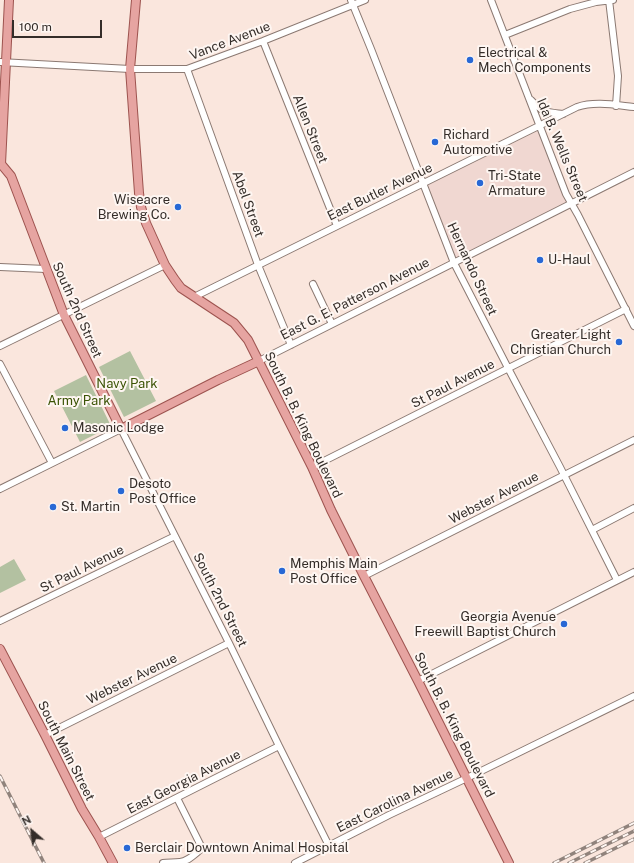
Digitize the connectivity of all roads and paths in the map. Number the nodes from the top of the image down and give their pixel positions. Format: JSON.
{"nodes":[{"id":1,"x":9,"y":0,"type":"edge"},
{"id":2,"x":136,"y":0,"type":"edge"},
{"id":3,"x":364,"y":0,"type":"edge"},
{"id":4,"x":491,"y":0,"type":"edge"},
{"id":5,"x":609,"y":0,"type":"edge"},
{"id":6,"x":613,"y":0,"type":"edge"},
{"id":7,"x":352,"y":2,"type":"edge"},
{"id":8,"x":505,"y":35,"type":"junction"},
{"id":9,"x":263,"y":41,"type":"junction"},
{"id":10,"x":3,"y":62,"type":"edge"},
{"id":11,"x":130,"y":69,"type":"junction"},
{"id":12,"x":187,"y":69,"type":"junction"},
{"id":13,"x":528,"y":97,"type":"junction"},
{"id":14,"x":616,"y":106,"type":"junction"},
{"id":15,"x":634,"y":107,"type":"edge"},
{"id":16,"x":563,"y":114,"type":"junction"},
{"id":17,"x":539,"y":126,"type":"junction"},
{"id":18,"x":0,"y":164,"type":"edge"},
{"id":19,"x":634,"y":172,"type":"edge"},
{"id":20,"x":423,"y":183,"type":"junction"},
{"id":21,"x":571,"y":204,"type":"junction"},
{"id":22,"x":337,"y":226,"type":"junction"},
{"id":23,"x":454,"y":262,"type":"junction"},
{"id":24,"x":166,"y":265,"type":"junction"},
{"id":25,"x":258,"y":265,"type":"junction"},
{"id":26,"x":0,"y":267,"type":"edge"},
{"id":27,"x":46,"y":269,"type":"junction"},
{"id":28,"x":313,"y":284,"type":"dead end"},
{"id":29,"x":194,"y":297,"type":"junction"},
{"id":30,"x":626,"y":309,"type":"junction"},
{"id":31,"x":64,"y":315,"type":"junction"},
{"id":32,"x":332,"y":324,"type":"junction"},
{"id":33,"x":634,"y":326,"type":"edge"},
{"id":34,"x":290,"y":345,"type":"junction"},
{"id":35,"x":0,"y":346,"type":"edge"},
{"id":36,"x":259,"y":360,"type":"junction"},
{"id":37,"x":0,"y":364,"type":"edge"},
{"id":38,"x":508,"y":368,"type":"junction"},
{"id":39,"x":121,"y":429,"type":"junction"},
{"id":40,"x":634,"y":440,"type":"edge"},
{"id":41,"x":52,"y":463,"type":"junction"},
{"id":42,"x":312,"y":467,"type":"junction"},
{"id":43,"x":564,"y":475,"type":"junction"},
{"id":44,"x":0,"y":489,"type":"edge"},
{"id":45,"x":634,"y":508,"type":"edge"},
{"id":46,"x":592,"y":530,"type":"junction"},
{"id":47,"x":174,"y":536,"type":"junction"},
{"id":48,"x":634,"y":572,"type":"edge"},
{"id":49,"x":364,"y":576,"type":"junction"},
{"id":50,"x":617,"y":580,"type":"junction"},
{"id":51,"x":0,"y":621,"type":"edge"},
{"id":52,"x":229,"y":643,"type":"junction"},
{"id":53,"x":0,"y":649,"type":"edge"},
{"id":54,"x":418,"y":681,"type":"junction"},
{"id":55,"x":634,"y":696,"type":"edge"},
{"id":56,"x":45,"y":734,"type":"junction"},
{"id":57,"x":279,"y":746,"type":"junction"},
{"id":58,"x":467,"y":778,"type":"junction"},
{"id":59,"x":177,"y":798,"type":"junction"},
{"id":60,"x":99,"y":837,"type":"junction"},
{"id":61,"x":329,"y":846,"type":"junction"},
{"id":62,"x":113,"y":863,"type":"edge"},
{"id":63,"x":163,"y":863,"type":"edge"},
{"id":64,"x":295,"y":863,"type":"edge"},
{"id":65,"x":509,"y":863,"type":"edge"}],
"edges":[{"from":1,"to":10,"type":"main road","name":"South 2nd Street"},
{"from":2,"to":11,"type":"main road","name":"South B. B. King Boulevard"},
{"from":3,"to":7,"type":"street","name":"Vance Avenue"},
{"from":4,"to":8,"type":"street","name":"Ida B. Wells Street"},
{"from":5,"to":6,"type":"street"},
{"from":5,"to":8,"type":"street"},
{"from":5,"to":14,"type":"street"},
{"from":7,"to":9,"type":"street","name":"Vance Avenue"},
{"from":7,"to":20,"type":"street","name":"Hernando Street"},
{"from":8,"to":13,"type":"street","name":"Ida B. Wells Street"},
{"from":9,"to":12,"type":"street","name":"Vance Avenue"},
{"from":9,"to":22,"type":"street","name":"Allen Street"},
{"from":10,"to":11,"type":"street","name":"Vance Avenue"},
{"from":10,"to":18,"type":"main road","name":"South 2nd Street"},
{"from":11,"to":12,"type":"street","name":"Vance Avenue"},
{"from":11,"to":24,"type":"main road","name":"South B. B. King Boulevard"},
{"from":12,"to":25,"type":"street","name":"Abel Street"},
{"from":13,"to":16,"type":"street"},
{"from":13,"to":17,"type":"street","name":"Ida B. Wells Street"},
{"from":14,"to":15,"type":"street","name":"East Butler Avenue"},
{"from":14,"to":16,"type":"street","name":"East Butler Avenue"},
{"from":16,"to":17,"type":"street","name":"East Butler Avenue"},
{"from":17,"to":20,"type":"street","name":"East Butler Avenue"},
{"from":17,"to":21,"type":"street","name":"Ida B. Wells Street"},
{"from":18,"to":27,"type":"main road","name":"South 2nd Street"},
{"from":19,"to":21,"type":"street","name":"East G. E. Patterson Avenue"},
{"from":20,"to":22,"type":"street","name":"East Butler Avenue"},
{"from":20,"to":23,"type":"street","name":"Hernando Street"},
{"from":21,"to":23,"type":"street","name":"East G. E. Patterson Avenue"},
{"from":21,"to":30,"type":"street","name":"Ida B. Wells Street"},
{"from":22,"to":25,"type":"street","name":"East Butler Avenue"},
{"from":23,"to":32,"type":"street","name":"East G. E. Patterson Avenue"},
{"from":23,"to":38,"type":"street","name":"Hernando Street"},
{"from":24,"to":29,"type":"main road","name":"South B. B. King Boulevard"},
{"from":24,"to":31,"type":"street"},
{"from":25,"to":29,"type":"street","name":"East Butler Avenue"},
{"from":25,"to":34,"type":"street","name":"Abel Street"},
{"from":26,"to":27,"type":"street"},
{"from":27,"to":31,"type":"main road","name":"South 2nd Street"},
{"from":28,"to":32,"type":"street"},
{"from":29,"to":36,"type":"main road","name":"South B. B. King Boulevard"},
{"from":30,"to":33,"type":"street","name":"Ida B. Wells Street"},
{"from":30,"to":38,"type":"street","name":"St Paul Avenue"},
{"from":31,"to":35,"type":"street"},
{"from":31,"to":39,"type":"main road","name":"South 2nd Street"},
{"from":32,"to":34,"type":"street","name":"East G. E. Patterson Avenue"},
{"from":34,"to":36,"type":"street","name":"East G. E. Patterson Avenue"},
{"from":36,"to":39,"type":"main road","name":"East G. E. Patterson Avenue"},
{"from":36,"to":42,"type":"main road","name":"South B. B. King Boulevard"},
{"from":37,"to":41,"type":"street"},
{"from":38,"to":42,"type":"street","name":"St Paul Avenue"},
{"from":38,"to":43,"type":"street","name":"Hernando Street"},
{"from":39,"to":41,"type":"street","name":"East G. E. Patterson Avenue"},
{"from":39,"to":47,"type":"street","name":"South 2nd Street"},
{"from":40,"to":43,"type":"street","name":"Webster Avenue"},
{"from":41,"to":44,"type":"street","name":"East G. E. Patterson Avenue"},
{"from":42,"to":49,"type":"main road","name":"South B. B. King Boulevard"},
{"from":43,"to":46,"type":"street","name":"Hernando Street"},
{"from":43,"to":49,"type":"street","name":"Webster Avenue"},
{"from":45,"to":46,"type":"street"},
{"from":46,"to":50,"type":"street","name":"Hernando Street"},
{"from":47,"to":51,"type":"street","name":"St Paul Avenue"},
{"from":47,"to":52,"type":"street","name":"South 2nd Street"},
{"from":48,"to":50,"type":"street"},
{"from":49,"to":54,"type":"main road","name":"South B. B. King Boulevard"},
{"from":50,"to":54,"type":"street"},
{"from":52,"to":56,"type":"street","name":"Webster Avenue"},
{"from":52,"to":57,"type":"street","name":"South 2nd Street"},
{"from":53,"to":56,"type":"main road","name":"South Main Street"},
{"from":54,"to":58,"type":"main road","name":"South B. B. King Boulevard"},
{"from":55,"to":58,"type":"street","name":"East Carolina Avenue"},
{"from":56,"to":60,"type":"main road","name":"South Main Street"},
{"from":57,"to":59,"type":"street","name":"East Georgia Avenue"},
{"from":57,"to":61,"type":"street","name":"South 2nd Street"},
{"from":58,"to":61,"type":"street","name":"East Carolina Avenue"},
{"from":58,"to":65,"type":"main road","name":"South B. B. King Boulevard"},
{"from":59,"to":60,"type":"street","name":"East Georgia Avenue"},
{"from":59,"to":63,"type":"street"},
{"from":60,"to":62,"type":"main road","name":"South Main Street"},
{"from":61,"to":64,"type":"street","name":"East Carolina Avenue"}]}
